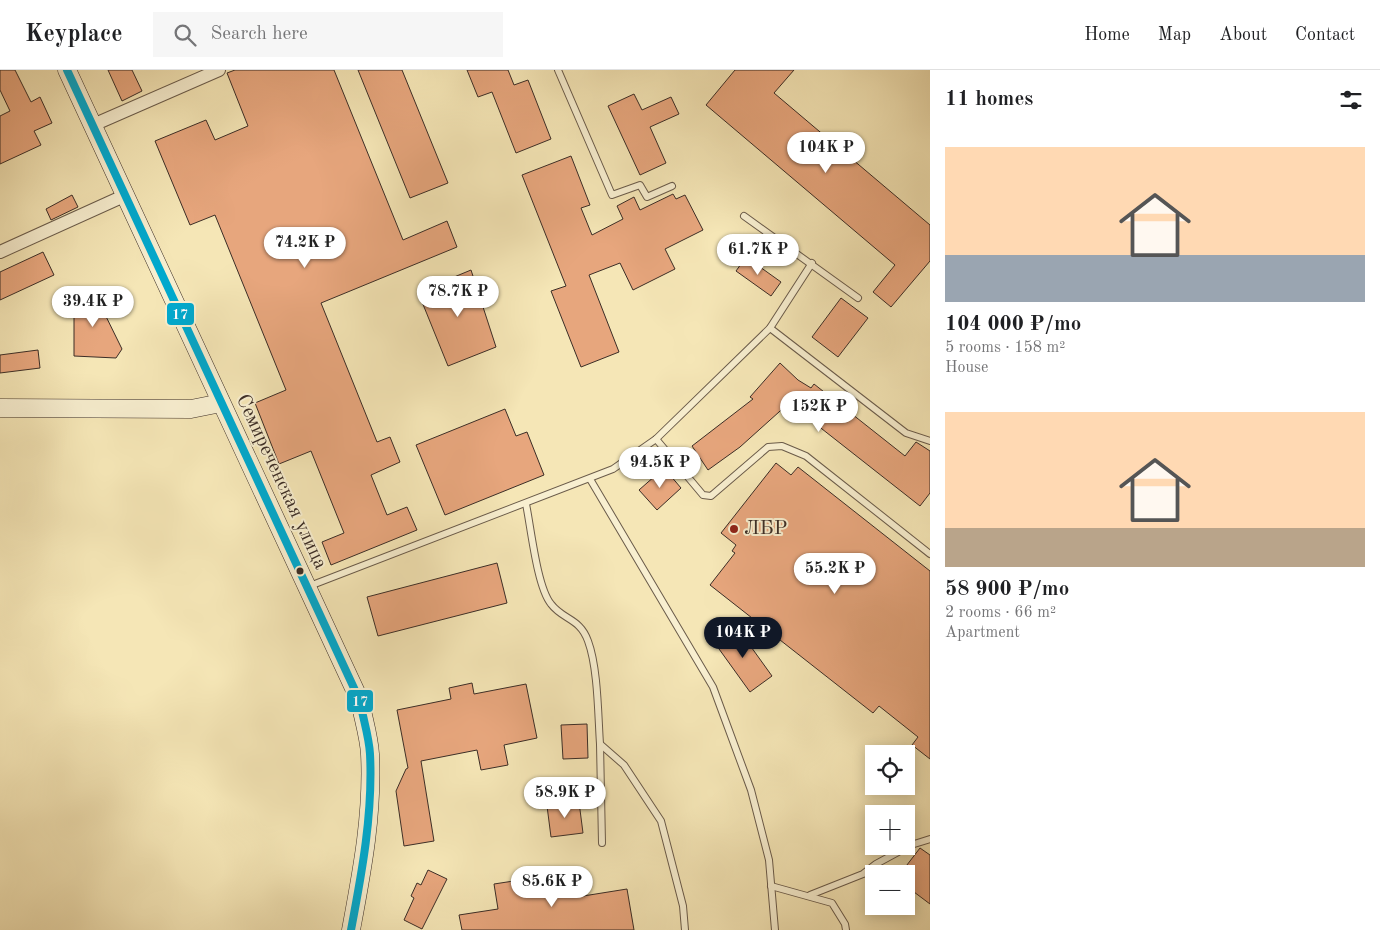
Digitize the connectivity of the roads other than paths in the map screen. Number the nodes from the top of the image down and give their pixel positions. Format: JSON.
{"nodes":[{"id":1,"x":67,"y":70,"type":"edge"},
{"id":2,"x":218,"y":70,"type":"edge"},
{"id":3,"x":558,"y":70,"type":"edge"},
{"id":4,"x":93,"y":125,"type":"junction"},
{"id":5,"x":672,"y":186,"type":"dead end"},
{"id":6,"x":126,"y":195,"type":"junction"},
{"id":7,"x":744,"y":216,"type":"dead end"},
{"id":8,"x":0,"y":252,"type":"edge"},
{"id":9,"x":812,"y":263,"type":"junction"},
{"id":10,"x":858,"y":298,"type":"dead end"},
{"id":11,"x":770,"y":328,"type":"junction"},
{"id":12,"x":221,"y":403,"type":"junction"},
{"id":13,"x":0,"y":408,"type":"edge"},
{"id":14,"x":656,"y":439,"type":"junction"},
{"id":15,"x":930,"y":441,"type":"edge"},
{"id":16,"x":590,"y":479,"type":"junction"},
{"id":17,"x":526,"y":504,"type":"junction"},
{"id":18,"x":930,"y":554,"type":"edge"},
{"id":19,"x":306,"y":588,"type":"junction"},
{"id":20,"x":600,"y":744,"type":"junction"},
{"id":21,"x":930,"y":839,"type":"edge"},
{"id":22,"x":602,"y":843,"type":"dead end"},
{"id":23,"x":771,"y":886,"type":"junction"},
{"id":24,"x":810,"y":895,"type":"junction"},
{"id":25,"x":351,"y":930,"type":"edge"},
{"id":26,"x":685,"y":930,"type":"edge"},
{"id":27,"x":775,"y":930,"type":"edge"},
{"id":28,"x":846,"y":930,"type":"edge"}],
"edges":[{"from":1,"to":4,"type":"main road","name":"Семиреченская улица"},
{"from":2,"to":4,"type":"street"},
{"from":3,"to":5,"type":"lane"},
{"from":4,"to":6,"type":"main road","name":"Семиреченская улица"},
{"from":6,"to":8,"type":"street"},
{"from":6,"to":12,"type":"main road","name":"Семиреченская улица"},
{"from":7,"to":9,"type":"lane"},
{"from":9,"to":10,"type":"lane"},
{"from":9,"to":11,"type":"lane"},
{"from":11,"to":14,"type":"lane"},
{"from":11,"to":15,"type":"lane"},
{"from":12,"to":13,"type":"main road"},
{"from":12,"to":19,"type":"main road","name":"Семиреченская улица"},
{"from":14,"to":16,"type":"lane"},
{"from":14,"to":18,"type":"lane"},
{"from":16,"to":17,"type":"lane"},
{"from":16,"to":23,"type":"lane"},
{"from":17,"to":19,"type":"lane"},
{"from":17,"to":20,"type":"lane"},
{"from":19,"to":25,"type":"main road","name":"Семиреченская улица"},
{"from":20,"to":22,"type":"lane"},
{"from":20,"to":26,"type":"lane"},
{"from":21,"to":24,"type":"lane"},
{"from":23,"to":24,"type":"lane"},
{"from":23,"to":27,"type":"lane"},
{"from":24,"to":28,"type":"lane"}]}
